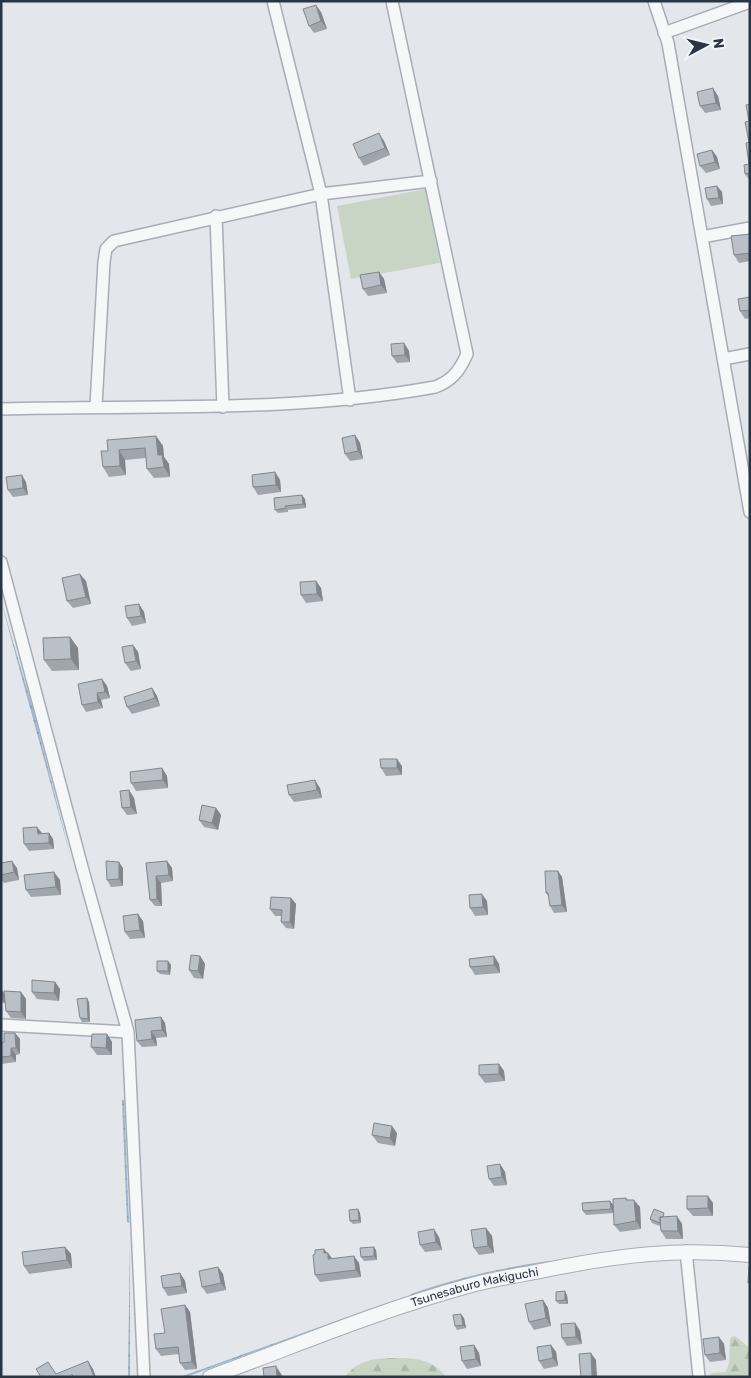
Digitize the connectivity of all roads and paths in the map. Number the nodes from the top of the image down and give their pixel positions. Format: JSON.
{"nodes":[{"id":1,"x":274,"y":1,"type":"edge"},
{"id":2,"x":392,"y":1,"type":"edge"},
{"id":3,"x":654,"y":1,"type":"edge"},
{"id":4,"x":750,"y":2,"type":"edge"},
{"id":5,"x":664,"y":33,"type":"junction"},
{"id":6,"x":430,"y":181,"type":"junction"},
{"id":7,"x":321,"y":194,"type":"junction"},
{"id":8,"x":216,"y":216,"type":"junction"},
{"id":9,"x":750,"y":228,"type":"edge"},
{"id":10,"x":702,"y":238,"type":"junction"},
{"id":11,"x":750,"y":354,"type":"edge"},
{"id":12,"x":723,"y":359,"type":"junction"},
{"id":13,"x":350,"y":400,"type":"junction"},
{"id":14,"x":96,"y":406,"type":"junction"},
{"id":15,"x":223,"y":407,"type":"junction"},
{"id":16,"x":1,"y":409,"type":"edge"},
{"id":17,"x":747,"y":483,"type":"edge"},
{"id":18,"x":750,"y":512,"type":"edge"},
{"id":19,"x":1,"y":562,"type":"edge"},
{"id":20,"x":1,"y":1025,"type":"edge"},
{"id":21,"x":128,"y":1032,"type":"junction"},
{"id":22,"x":686,"y":1251,"type":"junction"},
{"id":23,"x":750,"y":1255,"type":"edge"},
{"id":24,"x":144,"y":1377,"type":"edge"},
{"id":25,"x":210,"y":1377,"type":"edge"},
{"id":26,"x":699,"y":1377,"type":"edge"}],
"edges":[{"from":1,"to":7,"type":"street"},
{"from":2,"to":6,"type":"street"},
{"from":3,"to":5,"type":"street"},
{"from":4,"to":5,"type":"street"},
{"from":5,"to":10,"type":"street"},
{"from":6,"to":7,"type":"street"},
{"from":6,"to":13,"type":"street"},
{"from":7,"to":8,"type":"street"},
{"from":7,"to":13,"type":"street"},
{"from":8,"to":14,"type":"street"},
{"from":8,"to":15,"type":"street"},
{"from":9,"to":10,"type":"street"},
{"from":10,"to":12,"type":"street"},
{"from":11,"to":12,"type":"street"},
{"from":12,"to":17,"type":"street"},
{"from":13,"to":15,"type":"street"},
{"from":14,"to":15,"type":"street"},
{"from":14,"to":16,"type":"street"},
{"from":17,"to":18,"type":"street"},
{"from":19,"to":21,"type":"street"},
{"from":20,"to":21,"type":"street"},
{"from":21,"to":24,"type":"street"},
{"from":22,"to":23,"type":"street","name":"Tsunesaburo Makiguchi"},
{"from":22,"to":25,"type":"street","name":"Tsunesaburo Makiguchi"},
{"from":22,"to":26,"type":"street"}]}
